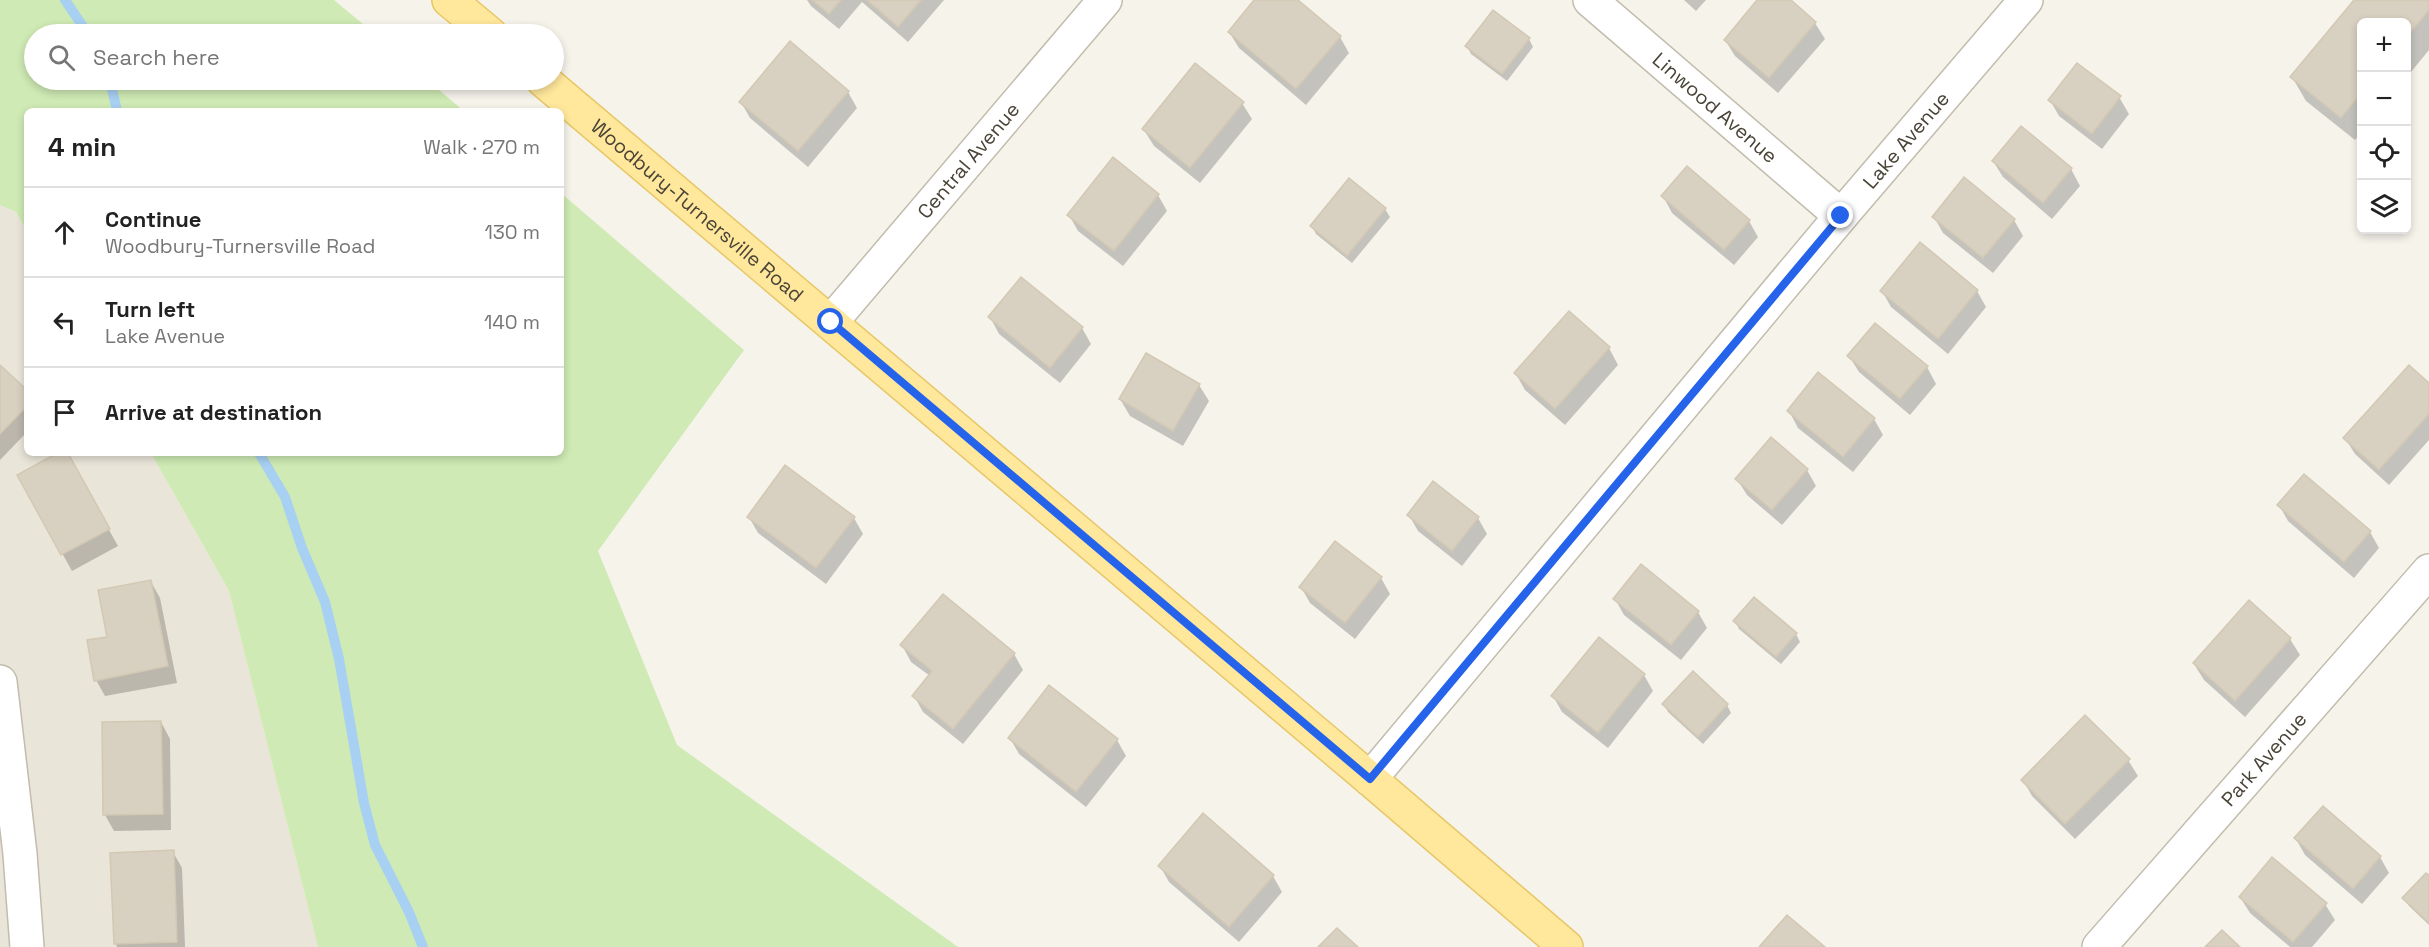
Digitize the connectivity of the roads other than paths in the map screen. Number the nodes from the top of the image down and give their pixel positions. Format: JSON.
{"nodes":[{"id":1,"x":449,"y":0,"type":"edge"},
{"id":2,"x":1105,"y":0,"type":"edge"},
{"id":3,"x":1590,"y":0,"type":"edge"},
{"id":4,"x":2026,"y":0,"type":"edge"},
{"id":5,"x":478,"y":24,"type":"edge"},
{"id":6,"x":555,"y":90,"type":"edge"},
{"id":7,"x":1841,"y":216,"type":"junction"},
{"id":8,"x":831,"y":322,"type":"junction"},
{"id":9,"x":2429,"y":571,"type":"edge"},
{"id":10,"x":0,"y":682,"type":"edge"},
{"id":11,"x":1370,"y":779,"type":"junction"},
{"id":12,"x":27,"y":947,"type":"edge"},
{"id":13,"x":1566,"y":947,"type":"edge"},
{"id":14,"x":2099,"y":947,"type":"edge"}],
"edges":[{"from":1,"to":5,"type":"main road"},
{"from":2,"to":8,"type":"street","name":"Central Avenue"},
{"from":3,"to":7,"type":"street","name":"Linwood Avenue"},
{"from":4,"to":7,"type":"street","name":"Lake Avenue"},
{"from":6,"to":8,"type":"main road","name":"Woodbury-Turnersville Road"},
{"from":7,"to":11,"type":"street","name":"Lake Avenue"},
{"from":8,"to":11,"type":"main road","name":"Woodbury-Turnersville Road"},
{"from":9,"to":14,"type":"street","name":"Park Avenue"},
{"from":10,"to":12,"type":"street"},
{"from":11,"to":13,"type":"main road","name":"Woodbury-Turnersville Road"}]}
